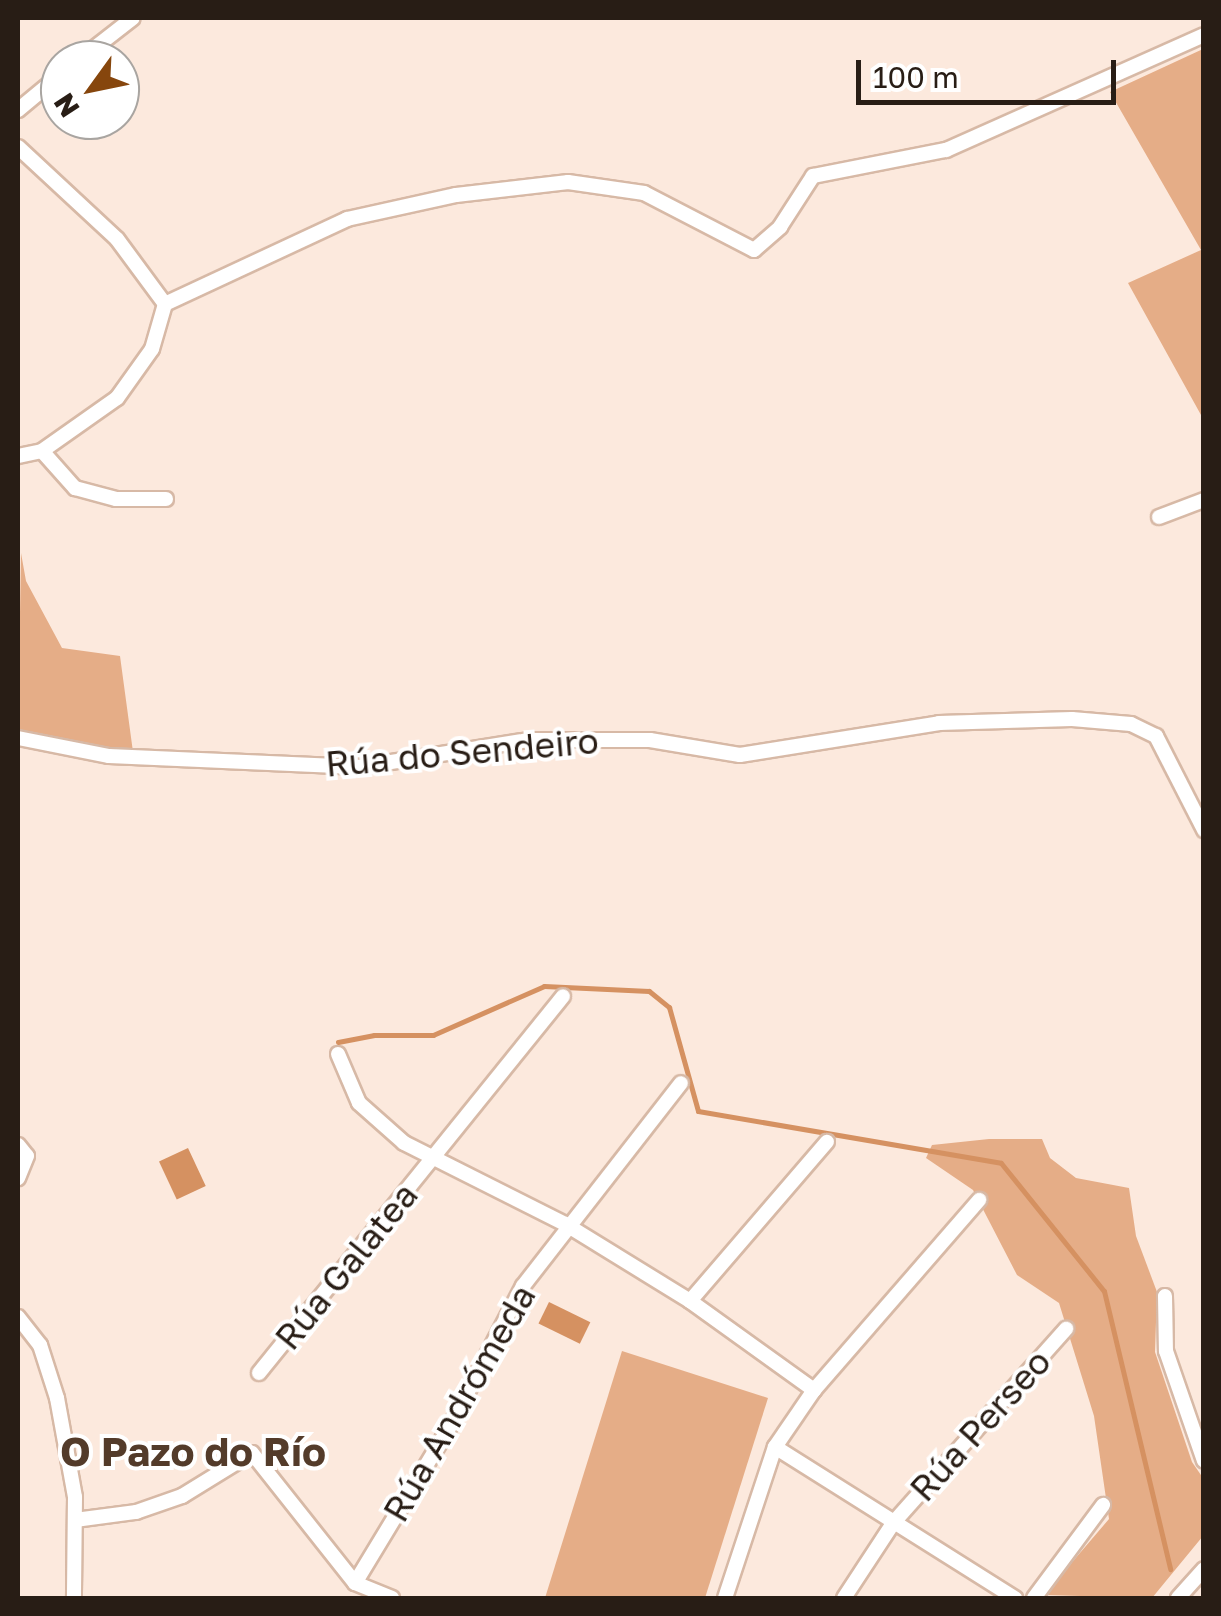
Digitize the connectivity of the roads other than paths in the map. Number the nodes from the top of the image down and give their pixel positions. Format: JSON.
{"nodes":[{"id":1,"x":132,"y":18,"type":"edge"},
{"id":2,"x":1204,"y":35,"type":"edge"},
{"id":3,"x":104,"y":40,"type":"edge"},
{"id":4,"x":40,"y":92,"type":"edge"},
{"id":5,"x":18,"y":110,"type":"edge"},
{"id":6,"x":18,"y":147,"type":"edge"},
{"id":7,"x":164,"y":304,"type":"junction"},
{"id":8,"x":42,"y":452,"type":"junction"},
{"id":9,"x":18,"y":456,"type":"edge"},
{"id":10,"x":166,"y":500,"type":"dead end"},
{"id":11,"x":1204,"y":500,"type":"edge"},
{"id":12,"x":1159,"y":517,"type":"dead end"},
{"id":13,"x":18,"y":738,"type":"edge"},
{"id":14,"x":1204,"y":830,"type":"edge"},
{"id":15,"x":563,"y":996,"type":"dead end"},
{"id":16,"x":338,"y":1054,"type":"dead end"},
{"id":17,"x":681,"y":1084,"type":"dead end"},
{"id":18,"x":827,"y":1142,"type":"dead end"},
{"id":19,"x":18,"y":1145,"type":"edge"},
{"id":20,"x":433,"y":1160,"type":"junction"},
{"id":21,"x":18,"y":1178,"type":"edge"},
{"id":22,"x":979,"y":1200,"type":"dead end"},
{"id":23,"x":565,"y":1224,"type":"junction"},
{"id":24,"x":1165,"y":1296,"type":"dead end"},
{"id":25,"x":690,"y":1301,"type":"junction"},
{"id":26,"x":18,"y":1317,"type":"edge"},
{"id":27,"x":1066,"y":1328,"type":"dead end"},
{"id":28,"x":259,"y":1374,"type":"dead end"},
{"id":29,"x":814,"y":1390,"type":"junction"},
{"id":30,"x":775,"y":1448,"type":"junction"},
{"id":31,"x":1204,"y":1461,"type":"edge"},
{"id":32,"x":1103,"y":1505,"type":"dead end"},
{"id":33,"x":75,"y":1520,"type":"junction"},
{"id":34,"x":894,"y":1522,"type":"junction"},
{"id":35,"x":1204,"y":1570,"type":"edge"},
{"id":36,"x":354,"y":1583,"type":"junction"},
{"id":37,"x":74,"y":1598,"type":"edge"},
{"id":38,"x":392,"y":1598,"type":"edge"},
{"id":39,"x":725,"y":1598,"type":"edge"},
{"id":40,"x":844,"y":1598,"type":"edge"},
{"id":41,"x":1015,"y":1598,"type":"edge"},
{"id":42,"x":1034,"y":1598,"type":"edge"},
{"id":43,"x":1178,"y":1598,"type":"edge"}],
"edges":[{"from":1,"to":3,"type":"street"},
{"from":2,"to":7,"type":"street"},
{"from":4,"to":5,"type":"street"},
{"from":6,"to":7,"type":"street"},
{"from":7,"to":8,"type":"street"},
{"from":8,"to":9,"type":"street"},
{"from":8,"to":10,"type":"street"},
{"from":11,"to":12,"type":"street"},
{"from":13,"to":14,"type":"street","name":"Rúa do Sendeiro"},
{"from":15,"to":20,"type":"street","name":"Rúa Galatea"},
{"from":16,"to":20,"type":"street","name":"Rúa Galatea"},
{"from":17,"to":23,"type":"street"},
{"from":18,"to":25,"type":"street"},
{"from":19,"to":21,"type":"street"},
{"from":20,"to":23,"type":"street","name":"Rúa Galatea"},
{"from":20,"to":28,"type":"street","name":"Rúa Galatea"},
{"from":22,"to":29,"type":"street"},
{"from":23,"to":25,"type":"street","name":"Rúa Galatea"},
{"from":23,"to":36,"type":"street","name":"Rúa Andrómeda"},
{"from":24,"to":31,"type":"street"},
{"from":25,"to":29,"type":"street","name":"Rúa Galatea"},
{"from":26,"to":33,"type":"street"},
{"from":27,"to":34,"type":"street","name":"Rúa Perseo"},
{"from":29,"to":30,"type":"street"},
{"from":30,"to":34,"type":"street","name":"Rúa Perseo"},
{"from":30,"to":39,"type":"street"},
{"from":32,"to":42,"type":"street"},
{"from":33,"to":36,"type":"street"},
{"from":33,"to":37,"type":"street"},
{"from":34,"to":40,"type":"street"},
{"from":34,"to":41,"type":"street","name":"Rúa Perseo"},
{"from":35,"to":43,"type":"street"},
{"from":36,"to":38,"type":"street"}]}
